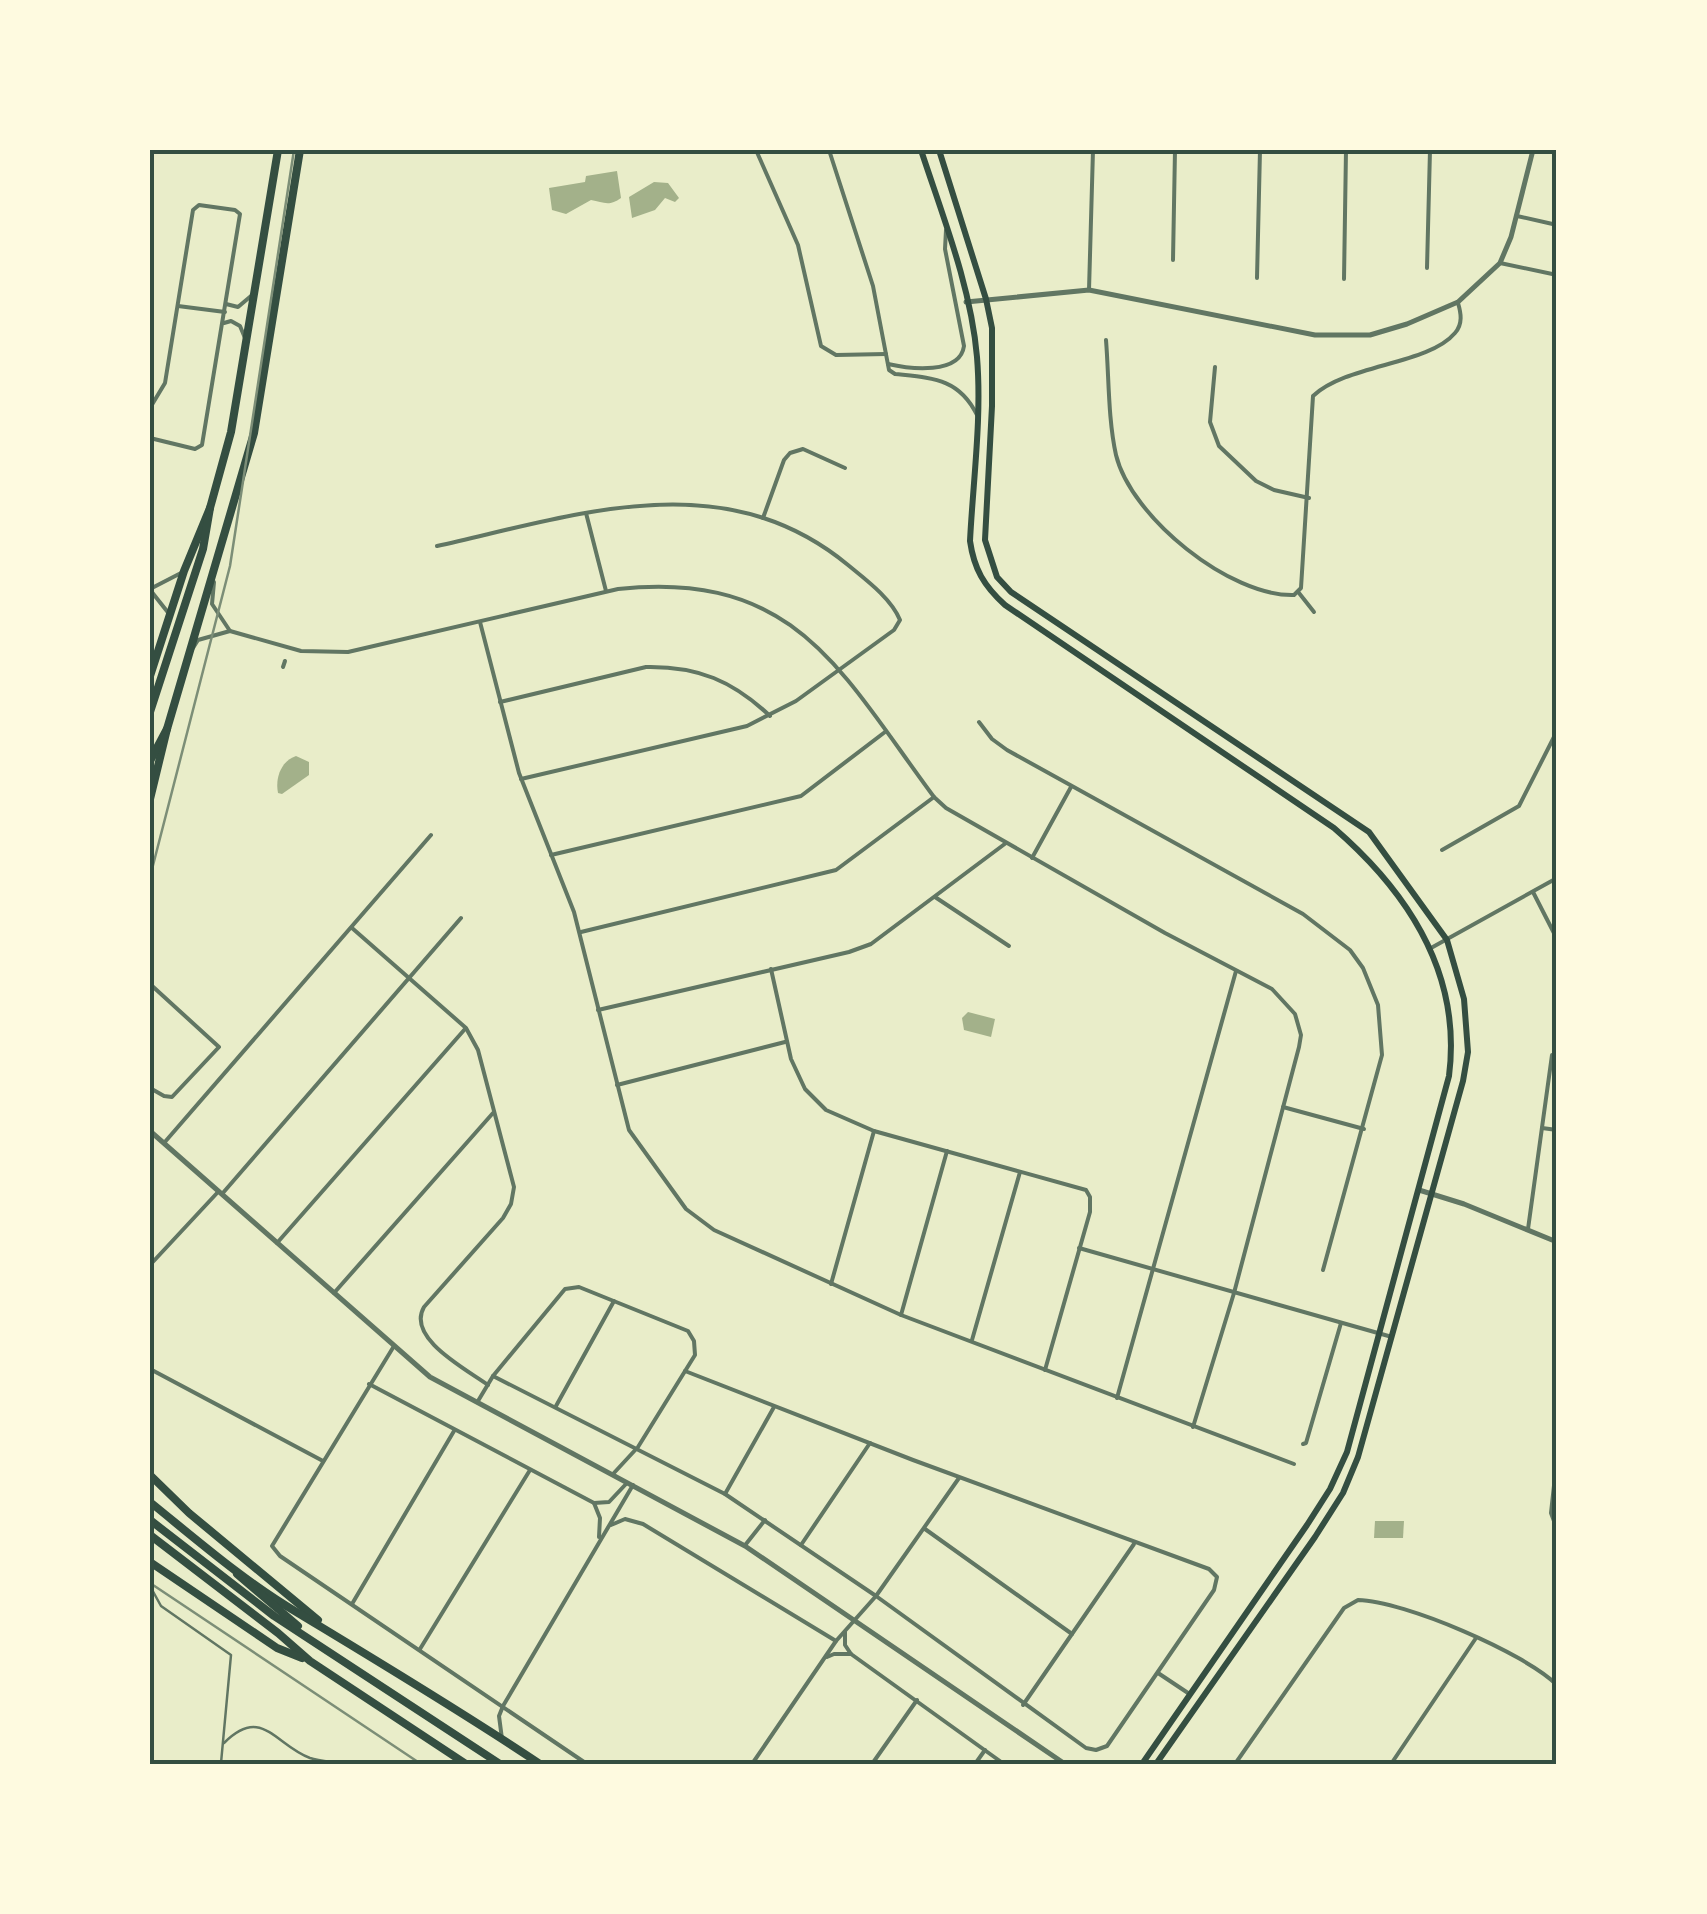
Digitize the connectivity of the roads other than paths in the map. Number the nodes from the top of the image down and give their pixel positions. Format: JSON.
{"nodes":[{"id":1,"x":278,"y":150,"type":"edge"},
{"id":2,"x":300,"y":150,"type":"edge"},
{"id":3,"x":756,"y":150,"type":"edge"},
{"id":4,"x":829,"y":150,"type":"edge"},
{"id":5,"x":921,"y":150,"type":"edge"},
{"id":6,"x":940,"y":150,"type":"edge"},
{"id":7,"x":1093,"y":150,"type":"edge"},
{"id":8,"x":1175,"y":150,"type":"edge"},
{"id":9,"x":1260,"y":150,"type":"edge"},
{"id":10,"x":1346,"y":150,"type":"edge"},
{"id":11,"x":1430,"y":150,"type":"edge"},
{"id":12,"x":1532,"y":150,"type":"edge"},
{"id":13,"x":1516,"y":216,"type":"junction"},
{"id":14,"x":946,"y":222,"type":"junction"},
{"id":15,"x":1557,"y":225,"type":"edge"},
{"id":16,"x":1173,"y":260,"type":"dead end"},
{"id":17,"x":1500,"y":263,"type":"junction"},
{"id":18,"x":1427,"y":268,"type":"dead end"},
{"id":19,"x":1557,"y":275,"type":"edge"},
{"id":20,"x":1258,"y":278,"type":"dead end"},
{"id":21,"x":1344,"y":279,"type":"dead end"},
{"id":22,"x":1090,"y":290,"type":"junction"},
{"id":23,"x":255,"y":291,"type":"junction"},
{"id":24,"x":986,"y":299,"type":"junction"},
{"id":25,"x":966,"y":302,"type":"junction"},
{"id":26,"x":1458,"y":302,"type":"junction"},
{"id":27,"x":226,"y":304,"type":"junction"},
{"id":28,"x":178,"y":306,"type":"junction"},
{"id":29,"x":225,"y":312,"type":"junction"},
{"id":30,"x":224,"y":323,"type":"junction"},
{"id":31,"x":1106,"y":340,"type":"dead end"},
{"id":32,"x":246,"y":342,"type":"junction"},
{"id":33,"x":886,"y":354,"type":"junction"},
{"id":34,"x":888,"y":364,"type":"junction"},
{"id":35,"x":1216,"y":367,"type":"dead end"},
{"id":36,"x":150,"y":408,"type":"edge"},
{"id":37,"x":977,"y":415,"type":"junction"},
{"id":38,"x":150,"y":438,"type":"edge"},
{"id":39,"x":844,"y":468,"type":"dead end"},
{"id":40,"x":1309,"y":498,"type":"junction"},
{"id":41,"x":210,"y":508,"type":"junction"},
{"id":42,"x":586,"y":514,"type":"junction"},
{"id":43,"x":763,"y":518,"type":"junction"},
{"id":44,"x":438,"y":546,"type":"dead end"},
{"id":45,"x":216,"y":562,"type":"junction"},
{"id":46,"x":184,"y":571,"type":"junction"},
{"id":47,"x":150,"y":589,"type":"edge"},
{"id":48,"x":606,"y":592,"type":"junction"},
{"id":49,"x":1299,"y":593,"type":"junction"},
{"id":50,"x":1314,"y":612,"type":"dead end"},
{"id":51,"x":170,"y":615,"type":"junction"},
{"id":52,"x":480,"y":622,"type":"junction"},
{"id":53,"x":230,"y":632,"type":"junction"},
{"id":54,"x":191,"y":652,"type":"junction"},
{"id":55,"x":838,"y":670,"type":"junction"},
{"id":56,"x":150,"y":676,"type":"edge"},
{"id":57,"x":500,"y":702,"type":"junction"},
{"id":58,"x":150,"y":712,"type":"edge"},
{"id":59,"x":770,"y":716,"type":"junction"},
{"id":60,"x":979,"y":722,"type":"dead end"},
{"id":61,"x":167,"y":728,"type":"junction"},
{"id":62,"x":1557,"y":730,"type":"edge"},
{"id":63,"x":886,"y":732,"type":"junction"},
{"id":64,"x":150,"y":762,"type":"edge"},
{"id":65,"x":522,"y":779,"type":"junction"},
{"id":66,"x":1071,"y":787,"type":"junction"},
{"id":67,"x":934,"y":797,"type":"junction"},
{"id":68,"x":150,"y":799,"type":"edge"},
{"id":69,"x":431,"y":835,"type":"dead end"},
{"id":70,"x":1006,"y":843,"type":"junction"},
{"id":71,"x":1442,"y":850,"type":"dead end"},
{"id":72,"x":551,"y":855,"type":"junction"},
{"id":73,"x":1032,"y":858,"type":"junction"},
{"id":74,"x":1557,"y":878,"type":"edge"},
{"id":75,"x":1532,"y":892,"type":"junction"},
{"id":76,"x":935,"y":898,"type":"junction"},
{"id":77,"x":461,"y":918,"type":"dead end"},
{"id":78,"x":352,"y":928,"type":"junction"},
{"id":79,"x":578,"y":932,"type":"junction"},
{"id":80,"x":1557,"y":939,"type":"edge"},
{"id":81,"x":1447,"y":940,"type":"junction"},
{"id":82,"x":1009,"y":946,"type":"dead end"},
{"id":83,"x":1431,"y":948,"type":"junction"},
{"id":84,"x":770,"y":969,"type":"junction"},
{"id":85,"x":1236,"y":971,"type":"junction"},
{"id":86,"x":409,"y":977,"type":"junction"},
{"id":87,"x":151,"y":988,"type":"edge"},
{"id":88,"x":598,"y":1010,"type":"junction"},
{"id":89,"x":466,"y":1028,"type":"junction"},
{"id":90,"x":785,"y":1042,"type":"junction"},
{"id":91,"x":1552,"y":1055,"type":"dead end"},
{"id":92,"x":617,"y":1085,"type":"junction"},
{"id":93,"x":150,"y":1088,"type":"edge"},
{"id":94,"x":1283,"y":1107,"type":"junction"},
{"id":95,"x":495,"y":1112,"type":"junction"},
{"id":96,"x":1542,"y":1128,"type":"junction"},
{"id":97,"x":1364,"y":1129,"type":"junction"},
{"id":98,"x":1557,"y":1130,"type":"edge"},
{"id":99,"x":150,"y":1131,"type":"edge"},
{"id":100,"x":874,"y":1131,"type":"junction"},
{"id":101,"x":164,"y":1144,"type":"junction"},
{"id":102,"x":947,"y":1151,"type":"junction"},
{"id":103,"x":1020,"y":1172,"type":"junction"},
{"id":104,"x":1419,"y":1190,"type":"junction"},
{"id":105,"x":220,"y":1192,"type":"junction"},
{"id":106,"x":1433,"y":1194,"type":"junction"},
{"id":107,"x":1528,"y":1229,"type":"junction"},
{"id":108,"x":1557,"y":1242,"type":"edge"},
{"id":109,"x":277,"y":1244,"type":"junction"},
{"id":110,"x":1079,"y":1248,"type":"junction"},
{"id":111,"x":150,"y":1266,"type":"edge"},
{"id":112,"x":1153,"y":1270,"type":"junction"},
{"id":113,"x":1323,"y":1270,"type":"dead end"},
{"id":114,"x":831,"y":1284,"type":"junction"},
{"id":115,"x":334,"y":1293,"type":"junction"},
{"id":116,"x":1234,"y":1293,"type":"junction"},
{"id":117,"x":614,"y":1301,"type":"junction"},
{"id":118,"x":901,"y":1315,"type":"junction"},
{"id":119,"x":1341,"y":1323,"type":"junction"},
{"id":120,"x":1378,"y":1334,"type":"junction"},
{"id":121,"x":1392,"y":1338,"type":"junction"},
{"id":122,"x":971,"y":1342,"type":"junction"},
{"id":123,"x":394,"y":1346,"type":"junction"},
{"id":124,"x":150,"y":1369,"type":"edge"},
{"id":125,"x":1045,"y":1370,"type":"junction"},
{"id":126,"x":686,"y":1371,"type":"junction"},
{"id":127,"x":493,"y":1376,"type":"junction"},
{"id":128,"x":368,"y":1384,"type":"junction"},
{"id":129,"x":488,"y":1385,"type":"junction"},
{"id":130,"x":1117,"y":1398,"type":"junction"},
{"id":131,"x":476,"y":1404,"type":"junction"},
{"id":132,"x":556,"y":1406,"type":"junction"},
{"id":133,"x":774,"y":1406,"type":"junction"},
{"id":134,"x":1193,"y":1427,"type":"junction"},
{"id":135,"x":454,"y":1431,"type":"junction"},
{"id":136,"x":870,"y":1444,"type":"junction"},
{"id":137,"x":1303,"y":1444,"type":"dead end"},
{"id":138,"x":638,"y":1448,"type":"junction"},
{"id":139,"x":1557,"y":1458,"type":"edge"},
{"id":140,"x":322,"y":1461,"type":"junction"},
{"id":141,"x":1294,"y":1464,"type":"dead end"},
{"id":142,"x":530,"y":1470,"type":"junction"},
{"id":143,"x":613,"y":1474,"type":"junction"},
{"id":144,"x":150,"y":1475,"type":"edge"},
{"id":145,"x":960,"y":1478,"type":"junction"},
{"id":146,"x":630,"y":1483,"type":"junction"},
{"id":147,"x":724,"y":1494,"type":"junction"},
{"id":148,"x":150,"y":1502,"type":"edge"},
{"id":149,"x":594,"y":1503,"type":"junction"},
{"id":150,"x":150,"y":1520,"type":"edge"},
{"id":151,"x":765,"y":1520,"type":"junction"},
{"id":152,"x":609,"y":1526,"type":"junction"},
{"id":153,"x":924,"y":1528,"type":"junction"},
{"id":154,"x":1557,"y":1529,"type":"edge"},
{"id":155,"x":150,"y":1536,"type":"edge"},
{"id":156,"x":599,"y":1542,"type":"junction"},
{"id":157,"x":1135,"y":1542,"type":"junction"},
{"id":158,"x":801,"y":1545,"type":"junction"},
{"id":159,"x":744,"y":1546,"type":"junction"},
{"id":160,"x":150,"y":1562,"type":"edge"},
{"id":161,"x":230,"y":1567,"type":"junction"},
{"id":162,"x":150,"y":1586,"type":"edge"},
{"id":163,"x":876,"y":1596,"type":"junction"},
{"id":164,"x":352,"y":1604,"type":"junction"},
{"id":165,"x":852,"y":1619,"type":"junction"},
{"id":166,"x":846,"y":1627,"type":"junction"},
{"id":167,"x":334,"y":1632,"type":"junction"},
{"id":168,"x":1072,"y":1634,"type":"junction"},
{"id":169,"x":1476,"y":1638,"type":"junction"},
{"id":170,"x":836,"y":1641,"type":"junction"},
{"id":171,"x":420,"y":1650,"type":"junction"},
{"id":172,"x":851,"y":1654,"type":"junction"},
{"id":173,"x":337,"y":1656,"type":"junction"},
{"id":174,"x":823,"y":1660,"type":"junction"},
{"id":175,"x":310,"y":1662,"type":"junction"},
{"id":176,"x":1158,"y":1674,"type":"junction"},
{"id":177,"x":1557,"y":1685,"type":"edge"},
{"id":178,"x":1190,"y":1694,"type":"junction"},
{"id":179,"x":917,"y":1700,"type":"junction"},
{"id":180,"x":1023,"y":1704,"type":"junction"},
{"id":181,"x":503,"y":1706,"type":"junction"},
{"id":182,"x":502,"y":1739,"type":"junction"},
{"id":183,"x":223,"y":1744,"type":"junction"},
{"id":184,"x":985,"y":1750,"type":"junction"},
{"id":185,"x":228,"y":1764,"type":"edge"},
{"id":186,"x":343,"y":1764,"type":"edge"},
{"id":187,"x":466,"y":1764,"type":"edge"},
{"id":188,"x":500,"y":1764,"type":"edge"},
{"id":189,"x":540,"y":1764,"type":"edge"},
{"id":190,"x":587,"y":1764,"type":"edge"},
{"id":191,"x":752,"y":1764,"type":"edge"},
{"id":192,"x":872,"y":1764,"type":"edge"},
{"id":193,"x":975,"y":1764,"type":"edge"},
{"id":194,"x":1004,"y":1764,"type":"edge"},
{"id":195,"x":1064,"y":1764,"type":"edge"},
{"id":196,"x":1142,"y":1764,"type":"edge"},
{"id":197,"x":1159,"y":1764,"type":"edge"},
{"id":198,"x":1235,"y":1764,"type":"edge"},
{"id":199,"x":1392,"y":1764,"type":"edge"}],
"edges":[{"from":1,"to":23,"type":"highway"},
{"from":2,"to":45,"type":"highway"},
{"from":3,"to":33,"type":"street"},
{"from":4,"to":33,"type":"street"},
{"from":5,"to":14,"type":"main road"},
{"from":6,"to":24,"type":"main road"},
{"from":7,"to":22,"type":"street"},
{"from":8,"to":16,"type":"street"},
{"from":9,"to":20,"type":"street"},
{"from":10,"to":21,"type":"street"},
{"from":11,"to":18,"type":"street"},
{"from":12,"to":13,"type":"street"},
{"from":13,"to":15,"type":"street"},
{"from":13,"to":17,"type":"street"},
{"from":14,"to":25,"type":"main road"},
{"from":14,"to":34,"type":"street"},
{"from":17,"to":19,"type":"street"},
{"from":17,"to":26,"type":"street"},
{"from":22,"to":24,"type":"street"},
{"from":22,"to":26,"type":"street"},
{"from":23,"to":27,"type":"street"},
{"from":23,"to":32,"type":"highway"},
{"from":24,"to":25,"type":"street"},
{"from":24,"to":81,"type":"main road"},
{"from":25,"to":37,"type":"main road"},
{"from":26,"to":40,"type":"street"},
{"from":27,"to":28,"type":"street"},
{"from":27,"to":29,"type":"street"},
{"from":28,"to":29,"type":"street"},
{"from":28,"to":36,"type":"street"},
{"from":29,"to":30,"type":"street"},
{"from":30,"to":32,"type":"street"},
{"from":30,"to":38,"type":"street"},
{"from":31,"to":49,"type":"street"},
{"from":32,"to":41,"type":"highway"},
{"from":33,"to":34,"type":"street"},
{"from":34,"to":37,"type":"street"},
{"from":35,"to":40,"type":"street"},
{"from":37,"to":83,"type":"main road"},
{"from":39,"to":43,"type":"street"},
{"from":40,"to":49,"type":"street"},
{"from":41,"to":46,"type":"highway"},
{"from":41,"to":58,"type":"highway"},
{"from":42,"to":43,"type":"street"},
{"from":42,"to":44,"type":"street"},
{"from":42,"to":48,"type":"street"},
{"from":43,"to":55,"type":"street"},
{"from":45,"to":53,"type":"street"},
{"from":45,"to":54,"type":"highway"},
{"from":46,"to":47,"type":"street"},
{"from":46,"to":51,"type":"highway"},
{"from":47,"to":51,"type":"street"},
{"from":48,"to":52,"type":"street"},
{"from":48,"to":55,"type":"street"},
{"from":49,"to":50,"type":"street"},
{"from":51,"to":56,"type":"highway"},
{"from":52,"to":53,"type":"street"},
{"from":52,"to":57,"type":"street"},
{"from":53,"to":54,"type":"street"},
{"from":54,"to":61,"type":"highway"},
{"from":55,"to":59,"type":"street"},
{"from":55,"to":63,"type":"street"},
{"from":57,"to":59,"type":"street"},
{"from":57,"to":65,"type":"street"},
{"from":59,"to":65,"type":"street"},
{"from":60,"to":66,"type":"street"},
{"from":61,"to":64,"type":"highway"},
{"from":61,"to":68,"type":"highway"},
{"from":62,"to":71,"type":"street"},
{"from":63,"to":67,"type":"street"},
{"from":63,"to":72,"type":"street"},
{"from":65,"to":72,"type":"street"},
{"from":66,"to":73,"type":"street"},
{"from":66,"to":97,"type":"street"},
{"from":67,"to":70,"type":"street"},
{"from":67,"to":79,"type":"street"},
{"from":69,"to":78,"type":"street"},
{"from":70,"to":73,"type":"street"},
{"from":70,"to":76,"type":"street"},
{"from":72,"to":79,"type":"street"},
{"from":73,"to":85,"type":"street"},
{"from":74,"to":75,"type":"street"},
{"from":75,"to":80,"type":"street"},
{"from":75,"to":81,"type":"street"},
{"from":76,"to":82,"type":"street"},
{"from":76,"to":84,"type":"street"},
{"from":77,"to":86,"type":"street"},
{"from":78,"to":86,"type":"street"},
{"from":78,"to":101,"type":"street"},
{"from":79,"to":88,"type":"street"},
{"from":81,"to":83,"type":"street"},
{"from":81,"to":106,"type":"main road"},
{"from":83,"to":104,"type":"main road"},
{"from":84,"to":88,"type":"street"},
{"from":84,"to":90,"type":"street"},
{"from":85,"to":94,"type":"street"},
{"from":85,"to":112,"type":"street"},
{"from":86,"to":89,"type":"street"},
{"from":86,"to":105,"type":"street"},
{"from":87,"to":93,"type":"street"},
{"from":88,"to":92,"type":"street"},
{"from":89,"to":95,"type":"street"},
{"from":89,"to":109,"type":"street"},
{"from":90,"to":92,"type":"street"},
{"from":90,"to":100,"type":"street"},
{"from":91,"to":96,"type":"street"},
{"from":92,"to":114,"type":"street"},
{"from":94,"to":97,"type":"street"},
{"from":94,"to":116,"type":"street"},
{"from":95,"to":115,"type":"street"},
{"from":95,"to":129,"type":"street"},
{"from":96,"to":98,"type":"street"},
{"from":96,"to":107,"type":"street"},
{"from":97,"to":113,"type":"street"},
{"from":99,"to":101,"type":"street"},
{"from":100,"to":102,"type":"street"},
{"from":100,"to":114,"type":"street"},
{"from":101,"to":105,"type":"street"},
{"from":102,"to":103,"type":"street"},
{"from":102,"to":118,"type":"street"},
{"from":103,"to":110,"type":"street"},
{"from":103,"to":122,"type":"street"},
{"from":104,"to":106,"type":"street"},
{"from":104,"to":120,"type":"main road"},
{"from":105,"to":109,"type":"street"},
{"from":105,"to":111,"type":"street"},
{"from":106,"to":107,"type":"street"},
{"from":106,"to":121,"type":"main road"},
{"from":107,"to":108,"type":"street"},
{"from":109,"to":115,"type":"street"},
{"from":110,"to":112,"type":"street"},
{"from":110,"to":125,"type":"street"},
{"from":112,"to":116,"type":"street"},
{"from":112,"to":130,"type":"street"},
{"from":114,"to":118,"type":"street"},
{"from":115,"to":123,"type":"street"},
{"from":116,"to":119,"type":"street"},
{"from":116,"to":134,"type":"street"},
{"from":117,"to":126,"type":"street"},
{"from":117,"to":127,"type":"street"},
{"from":117,"to":132,"type":"street"},
{"from":118,"to":122,"type":"street"},
{"from":119,"to":120,"type":"street"},
{"from":119,"to":137,"type":"street"},
{"from":120,"to":121,"type":"street"},
{"from":120,"to":178,"type":"main road"},
{"from":121,"to":197,"type":"main road"},
{"from":122,"to":125,"type":"street"},
{"from":123,"to":128,"type":"street"},
{"from":123,"to":131,"type":"street"},
{"from":124,"to":140,"type":"street"},
{"from":125,"to":130,"type":"street"},
{"from":126,"to":133,"type":"street"},
{"from":126,"to":138,"type":"street"},
{"from":127,"to":129,"type":"street"},
{"from":127,"to":132,"type":"street"},
{"from":128,"to":135,"type":"street"},
{"from":128,"to":140,"type":"street"},
{"from":129,"to":131,"type":"street"},
{"from":130,"to":134,"type":"street"},
{"from":131,"to":143,"type":"street"},
{"from":132,"to":138,"type":"street"},
{"from":133,"to":136,"type":"street"},
{"from":133,"to":147,"type":"street"},
{"from":134,"to":141,"type":"street"},
{"from":135,"to":142,"type":"street"},
{"from":135,"to":164,"type":"street"},
{"from":136,"to":145,"type":"street"},
{"from":136,"to":158,"type":"street"},
{"from":138,"to":143,"type":"street"},
{"from":138,"to":147,"type":"street"},
{"from":139,"to":154,"type":"street"},
{"from":140,"to":164,"type":"street"},
{"from":142,"to":149,"type":"street"},
{"from":142,"to":171,"type":"street"},
{"from":143,"to":146,"type":"street"},
{"from":144,"to":167,"type":"highway"},
{"from":145,"to":153,"type":"street"},
{"from":145,"to":157,"type":"street"},
{"from":146,"to":149,"type":"street"},
{"from":146,"to":152,"type":"street"},
{"from":146,"to":159,"type":"street"},
{"from":147,"to":151,"type":"street"},
{"from":148,"to":161,"type":"highway"},
{"from":149,"to":156,"type":"street"},
{"from":150,"to":173,"type":"highway"},
{"from":151,"to":158,"type":"street"},
{"from":151,"to":159,"type":"street"},
{"from":152,"to":156,"type":"street"},
{"from":152,"to":170,"type":"street"},
{"from":153,"to":163,"type":"street"},
{"from":153,"to":168,"type":"street"},
{"from":155,"to":175,"type":"highway"},
{"from":156,"to":181,"type":"street"},
{"from":157,"to":168,"type":"street"},
{"from":157,"to":176,"type":"street"},
{"from":158,"to":163,"type":"street"},
{"from":159,"to":165,"type":"street"},
{"from":160,"to":175,"type":"highway"},
{"from":161,"to":167,"type":"highway"},
{"from":161,"to":173,"type":"highway"},
{"from":162,"to":183,"type":"lane"},
{"from":163,"to":165,"type":"street"},
{"from":163,"to":180,"type":"street"},
{"from":164,"to":171,"type":"street"},
{"from":165,"to":166,"type":"street"},
{"from":165,"to":195,"type":"street"},
{"from":166,"to":170,"type":"street"},
{"from":166,"to":172,"type":"street"},
{"from":167,"to":182,"type":"highway"},
{"from":168,"to":180,"type":"street"},
{"from":169,"to":177,"type":"street"},
{"from":169,"to":198,"type":"street"},
{"from":169,"to":199,"type":"street"},
{"from":170,"to":174,"type":"street"},
{"from":171,"to":181,"type":"street"},
{"from":172,"to":174,"type":"street"},
{"from":172,"to":179,"type":"street"},
{"from":173,"to":188,"type":"highway"},
{"from":174,"to":191,"type":"street"},
{"from":175,"to":187,"type":"highway"},
{"from":176,"to":178,"type":"street"},
{"from":176,"to":180,"type":"street"},
{"from":178,"to":196,"type":"main road"},
{"from":179,"to":184,"type":"street"},
{"from":179,"to":192,"type":"street"},
{"from":181,"to":182,"type":"street"},
{"from":181,"to":190,"type":"street"},
{"from":182,"to":189,"type":"highway"},
{"from":183,"to":185,"type":"lane"},
{"from":183,"to":186,"type":"lane"},
{"from":184,"to":193,"type":"street"},
{"from":184,"to":194,"type":"street"}]}
